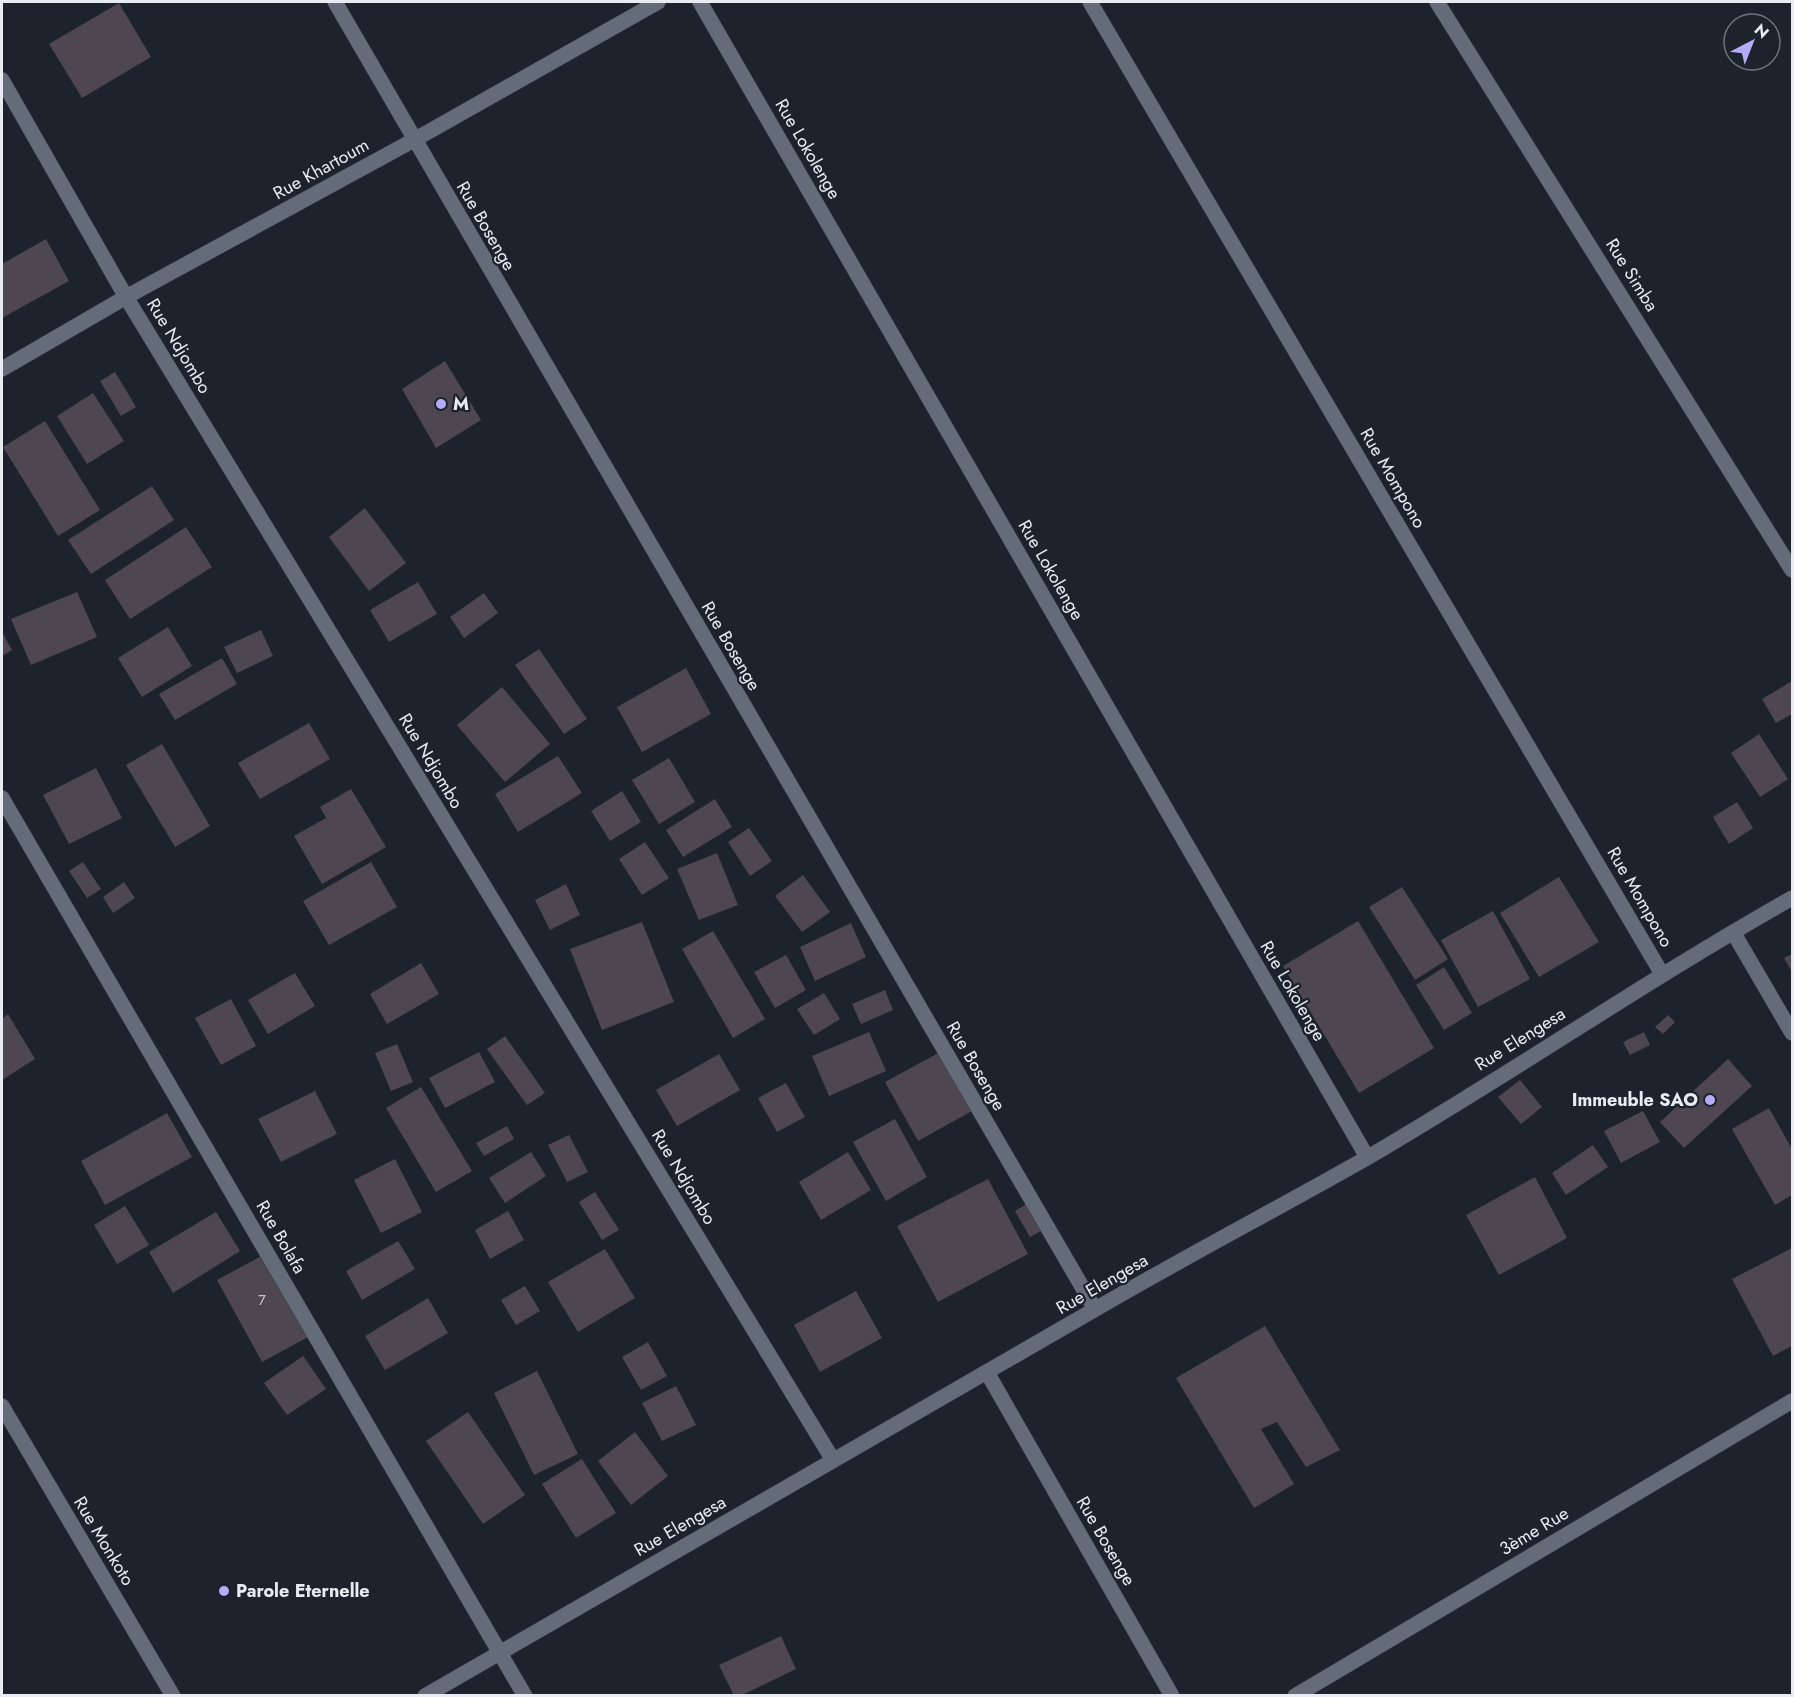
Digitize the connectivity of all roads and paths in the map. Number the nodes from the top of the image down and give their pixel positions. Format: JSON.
{"nodes":[{"id":1,"x":335,"y":2,"type":"edge"},
{"id":2,"x":658,"y":2,"type":"edge"},
{"id":3,"x":700,"y":2,"type":"edge"},
{"id":4,"x":1090,"y":2,"type":"edge"},
{"id":5,"x":1437,"y":2,"type":"edge"},
{"id":6,"x":2,"y":80,"type":"edge"},
{"id":7,"x":414,"y":140,"type":"junction"},
{"id":8,"x":126,"y":297,"type":"junction"},
{"id":9,"x":2,"y":369,"type":"edge"},
{"id":10,"x":1792,"y":570,"type":"edge"},
{"id":11,"x":2,"y":798,"type":"edge"},
{"id":12,"x":1792,"y":898,"type":"edge"},
{"id":13,"x":1732,"y":932,"type":"junction"},
{"id":14,"x":1662,"y":974,"type":"junction"},
{"id":15,"x":1792,"y":1033,"type":"edge"},
{"id":16,"x":1367,"y":1157,"type":"junction"},
{"id":17,"x":1095,"y":1309,"type":"junction"},
{"id":18,"x":988,"y":1374,"type":"junction"},
{"id":19,"x":1792,"y":1401,"type":"edge"},
{"id":20,"x":2,"y":1406,"type":"edge"},
{"id":21,"x":833,"y":1460,"type":"junction"},
{"id":22,"x":501,"y":1652,"type":"junction"},
{"id":23,"x":173,"y":1695,"type":"edge"},
{"id":24,"x":425,"y":1695,"type":"edge"},
{"id":25,"x":525,"y":1695,"type":"edge"},
{"id":26,"x":1172,"y":1695,"type":"edge"},
{"id":27,"x":1295,"y":1695,"type":"edge"}],
"edges":[{"from":1,"to":7,"type":"street","name":"Rue Bosenge"},
{"from":2,"to":7,"type":"street","name":"Rue Khartoum"},
{"from":3,"to":16,"type":"street","name":"Rue Lokolenge"},
{"from":4,"to":14,"type":"street","name":"Rue Mompono"},
{"from":5,"to":10,"type":"street","name":"Rue Simba"},
{"from":6,"to":8,"type":"street","name":"Rue Ndjombo"},
{"from":7,"to":8,"type":"street","name":"Rue Khartoum"},
{"from":7,"to":17,"type":"street","name":"Rue Bosenge"},
{"from":8,"to":9,"type":"street","name":"Rue Khartoum"},
{"from":8,"to":21,"type":"street","name":"Rue Ndjombo"},
{"from":11,"to":22,"type":"street","name":"Rue Bolafa"},
{"from":12,"to":13,"type":"street","name":"Rue Elengesa"},
{"from":13,"to":14,"type":"street","name":"Rue Elengesa"},
{"from":13,"to":15,"type":"street"},
{"from":14,"to":16,"type":"street","name":"Rue Elengesa"},
{"from":16,"to":17,"type":"street","name":"Rue Elengesa"},
{"from":17,"to":18,"type":"street","name":"Rue Elengesa"},
{"from":18,"to":21,"type":"street","name":"Rue Elengesa"},
{"from":18,"to":26,"type":"street","name":"Rue Bosenge"},
{"from":19,"to":27,"type":"street","name":"3ème Rue"},
{"from":20,"to":23,"type":"street","name":"Rue Monkoto"},
{"from":21,"to":22,"type":"street","name":"Rue Elengesa"},
{"from":22,"to":24,"type":"street","name":"Rue Elengesa"},
{"from":22,"to":25,"type":"street","name":"Rue Bolafa"}]}
